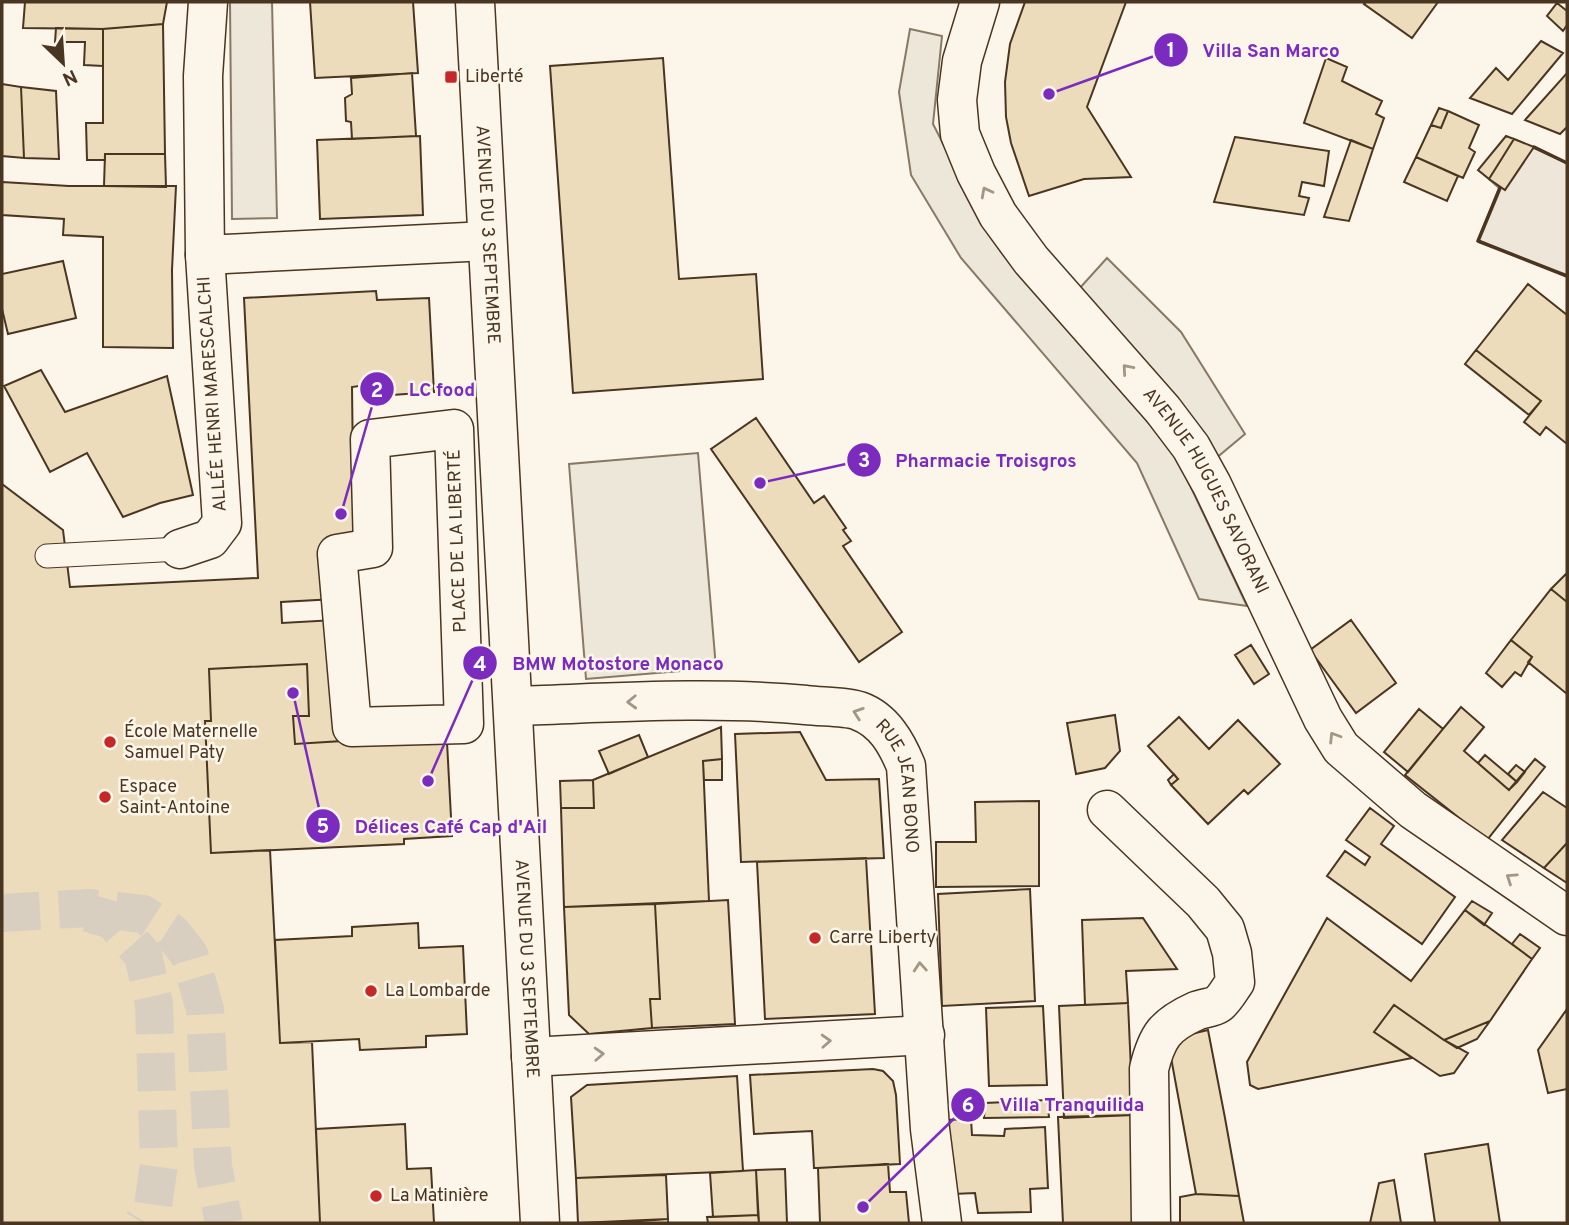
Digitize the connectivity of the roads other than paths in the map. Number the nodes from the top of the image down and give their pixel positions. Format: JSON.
{"nodes":[{"id":1,"x":208,"y":2,"type":"edge"},
{"id":2,"x":475,"y":2,"type":"edge"},
{"id":3,"x":980,"y":2,"type":"edge"},
{"id":4,"x":487,"y":241,"type":"junction"},
{"id":5,"x":205,"y":255,"type":"junction"},
{"id":6,"x":454,"y":429,"type":"joint"},
{"id":7,"x":180,"y":549,"type":"joint"},
{"id":8,"x":47,"y":556,"type":"dead end"},
{"id":9,"x":513,"y":706,"type":"junction"},
{"id":10,"x":1107,"y":810,"type":"dead end"},
{"id":11,"x":1567,"y":916,"type":"edge"},
{"id":12,"x":925,"y":1035,"type":"junction"},
{"id":13,"x":531,"y":1058,"type":"junction"},
{"id":14,"x":540,"y":1223,"type":"edge"},
{"id":15,"x":942,"y":1223,"type":"edge"},
{"id":16,"x":1151,"y":1223,"type":"edge"}],
"edges":[{"from":1,"to":5,"type":"street","name":"ALLÉE HENRI MARESCALCHI"},
{"from":2,"to":4,"type":"street","name":"AVENUE DU 3 SEPTEMBRE"},
{"from":11,"to":3,"type":"street","name":"AVENUE HUGUES SAVORANI","one_way":true},
{"from":4,"to":5,"type":"street","name":"ALLÉE HENRI MARESCALCHI"},
{"from":4,"to":9,"type":"street","name":"AVENUE DU 3 SEPTEMBRE"},
{"from":5,"to":7,"type":"street","name":"ALLÉE HENRI MARESCALCHI"},
{"from":6,"to":6,"type":"street","name":"PLACE DE LA LIBERTÉ"},
{"from":7,"to":8,"type":"lane"},
{"from":12,"to":9,"type":"street","name":"RUE JEAN BONO","one_way":true},
{"from":9,"to":13,"type":"street","name":"AVENUE DU 3 SEPTEMBRE"},
{"from":10,"to":16,"type":"street"},
{"from":13,"to":12,"type":"street","one_way":true},
{"from":12,"to":15,"type":"street","name":"RUE JEAN BONO"},
{"from":13,"to":14,"type":"street","name":"AVENUE DU 3 SEPTEMBRE"}]}
